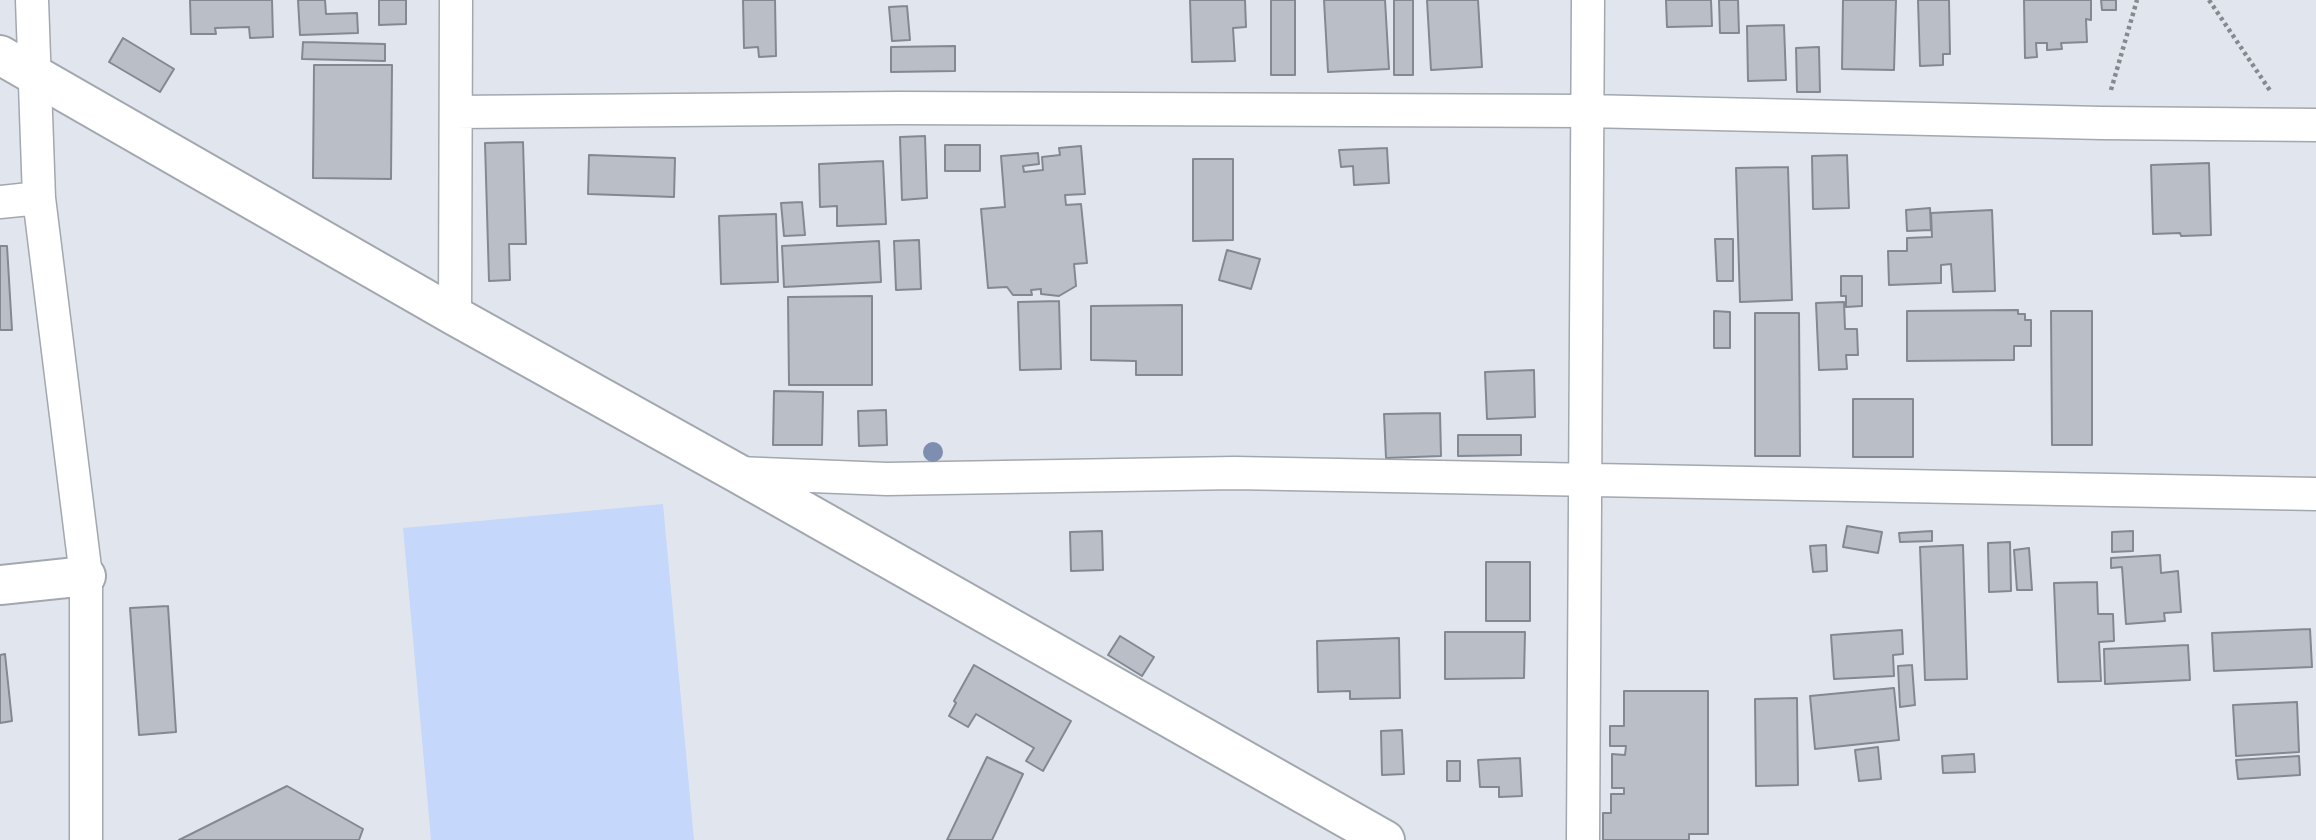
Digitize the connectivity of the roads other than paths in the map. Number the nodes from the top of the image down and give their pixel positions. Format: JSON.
{"nodes":[{"id":1,"x":32,"y":0,"type":"edge"},
{"id":2,"x":456,"y":0,"type":"edge"},
{"id":3,"x":1588,"y":0,"type":"edge"},
{"id":4,"x":0,"y":55,"type":"edge"},
{"id":5,"x":36,"y":76,"type":"junction"},
{"id":6,"x":1587,"y":111,"type":"junction"},
{"id":7,"x":456,"y":112,"type":"junction"},
{"id":8,"x":2304,"y":125,"type":"edge"},
{"id":9,"x":39,"y":198,"type":"junction"},
{"id":10,"x":0,"y":202,"type":"edge"},
{"id":11,"x":455,"y":316,"type":"junction"},
{"id":12,"x":737,"y":473,"type":"junction"},
{"id":13,"x":1586,"y":481,"type":"junction"},
{"id":14,"x":2316,"y":494,"type":"edge"},
{"id":15,"x":86,"y":576,"type":"junction"},
{"id":16,"x":0,"y":584,"type":"edge"},
{"id":17,"x":86,"y":840,"type":"edge"},
{"id":18,"x":1385,"y":840,"type":"edge"},
{"id":19,"x":1583,"y":840,"type":"edge"}],
"edges":[{"from":1,"to":5,"type":"street"},
{"from":2,"to":7,"type":"street"},
{"from":3,"to":6,"type":"street"},
{"from":4,"to":5,"type":"street"},
{"from":5,"to":9,"type":"street"},
{"from":5,"to":11,"type":"street"},
{"from":6,"to":7,"type":"street"},
{"from":6,"to":8,"type":"street"},
{"from":6,"to":13,"type":"street"},
{"from":7,"to":11,"type":"street"},
{"from":9,"to":10,"type":"street"},
{"from":9,"to":15,"type":"street"},
{"from":11,"to":12,"type":"street"},
{"from":12,"to":13,"type":"street"},
{"from":12,"to":18,"type":"street"},
{"from":13,"to":14,"type":"street"},
{"from":13,"to":19,"type":"street"},
{"from":15,"to":16,"type":"street"},
{"from":15,"to":17,"type":"street"}]}
